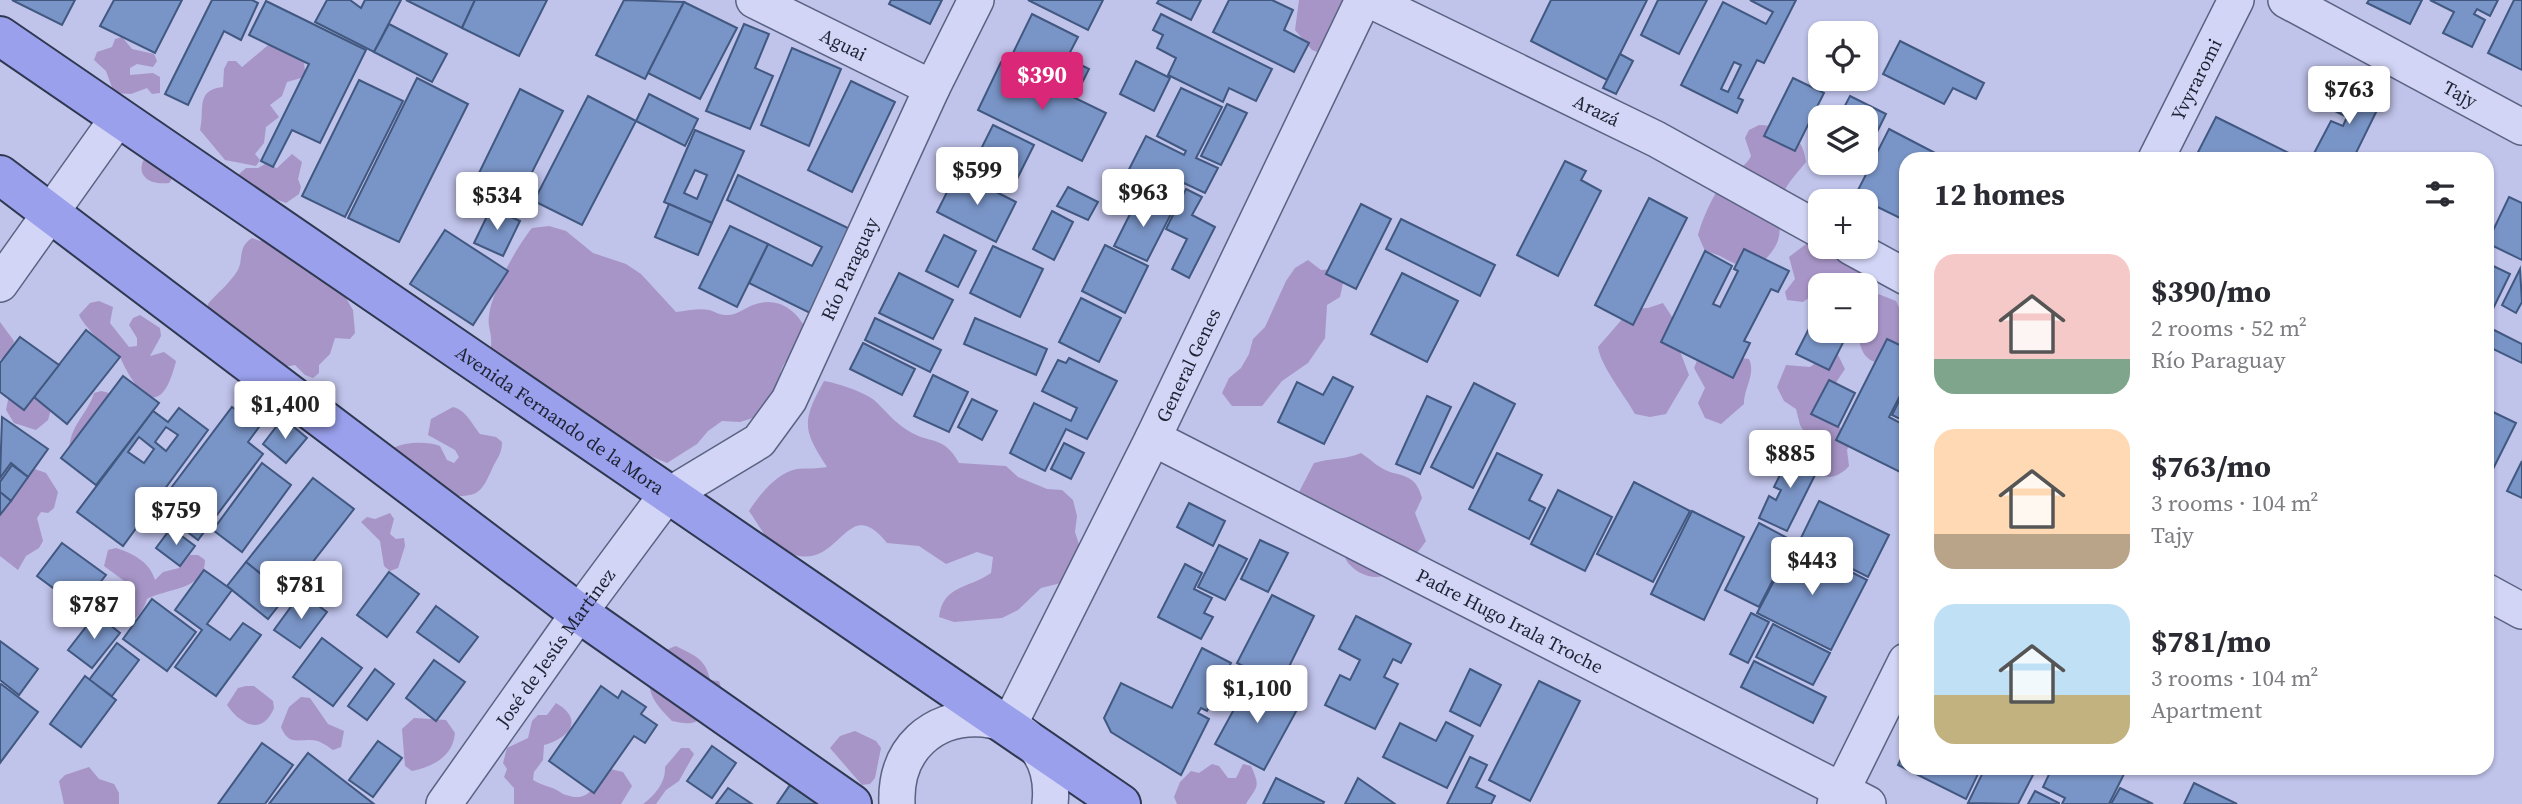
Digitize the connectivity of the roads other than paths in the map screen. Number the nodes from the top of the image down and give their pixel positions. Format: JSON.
{"nodes":[{"id":1,"x":754,"y":0,"type":"edge"},
{"id":2,"x":976,"y":0,"type":"edge"},
{"id":3,"x":1363,"y":0,"type":"edge"},
{"id":4,"x":1370,"y":0,"type":"edge"},
{"id":5,"x":2236,"y":0,"type":"edge"},
{"id":6,"x":2286,"y":0,"type":"edge"},
{"id":7,"x":0,"y":36,"type":"edge"},
{"id":8,"x":932,"y":88,"type":"junction"},
{"id":9,"x":118,"y":118,"type":"junction"},
{"id":10,"x":2522,"y":127,"type":"edge"},
{"id":11,"x":2159,"y":152,"type":"edge"},
{"id":12,"x":0,"y":175,"type":"edge"},
{"id":13,"x":52,"y":213,"type":"junction"},
{"id":14,"x":1808,"y":223,"type":"edge"},
{"id":15,"x":1873,"y":259,"type":"edge"},
{"id":16,"x":1899,"y":273,"type":"edge"},
{"id":17,"x":0,"y":284,"type":"edge"},
{"id":18,"x":1153,"y":438,"type":"junction"},
{"id":19,"x":669,"y":493,"type":"junction"},
{"id":20,"x":2494,"y":596,"type":"edge"},
{"id":21,"x":2522,"y":611,"type":"edge"},
{"id":22,"x":579,"y":613,"type":"junction"},
{"id":23,"x":1899,"y":678,"type":"edge"},
{"id":24,"x":1009,"y":725,"type":"junction"},
{"id":25,"x":1848,"y":799,"type":"edge"},
{"id":26,"x":444,"y":804,"type":"edge"},
{"id":27,"x":852,"y":804,"type":"edge"},
{"id":28,"x":897,"y":804,"type":"edge"},
{"id":29,"x":1050,"y":804,"type":"edge"},
{"id":30,"x":1121,"y":804,"type":"edge"}],
"edges":[{"from":1,"to":8,"type":"street","name":"Aguai"},
{"from":2,"to":8,"type":"street","name":"Río Paraguay"},
{"from":3,"to":18,"type":"street","name":"General Genes"},
{"from":4,"to":14,"type":"street","name":"Arazá"},
{"from":5,"to":11,"type":"street","name":"Yvyraromi"},
{"from":6,"to":10,"type":"street","name":"Tajy"},
{"from":7,"to":9,"type":"main road","name":"Avenida Fernando de la Mora"},
{"from":8,"to":19,"type":"street","name":"Río Paraguay"},
{"from":9,"to":13,"type":"street"},
{"from":9,"to":19,"type":"main road","name":"Avenida Fernando de la Mora"},
{"from":12,"to":13,"type":"main road"},
{"from":13,"to":17,"type":"street"},
{"from":13,"to":22,"type":"main road"},
{"from":15,"to":16,"type":"street"},
{"from":18,"to":24,"type":"street","name":"General Genes"},
{"from":18,"to":25,"type":"street","name":"Padre Hugo Irala Troche"},
{"from":19,"to":22,"type":"street","name":"José de Jesús Martinez"},
{"from":19,"to":24,"type":"main road","name":"Avenida Fernando de la Mora"},
{"from":20,"to":21,"type":"street"},
{"from":22,"to":26,"type":"street","name":"José de Jesús Martinez"},
{"from":22,"to":27,"type":"main road"},
{"from":23,"to":25,"type":"street"},
{"from":24,"to":28,"type":"street"},
{"from":24,"to":29,"type":"street"},
{"from":24,"to":30,"type":"main road","name":"Avenida Fernando de la Mora"}]}
